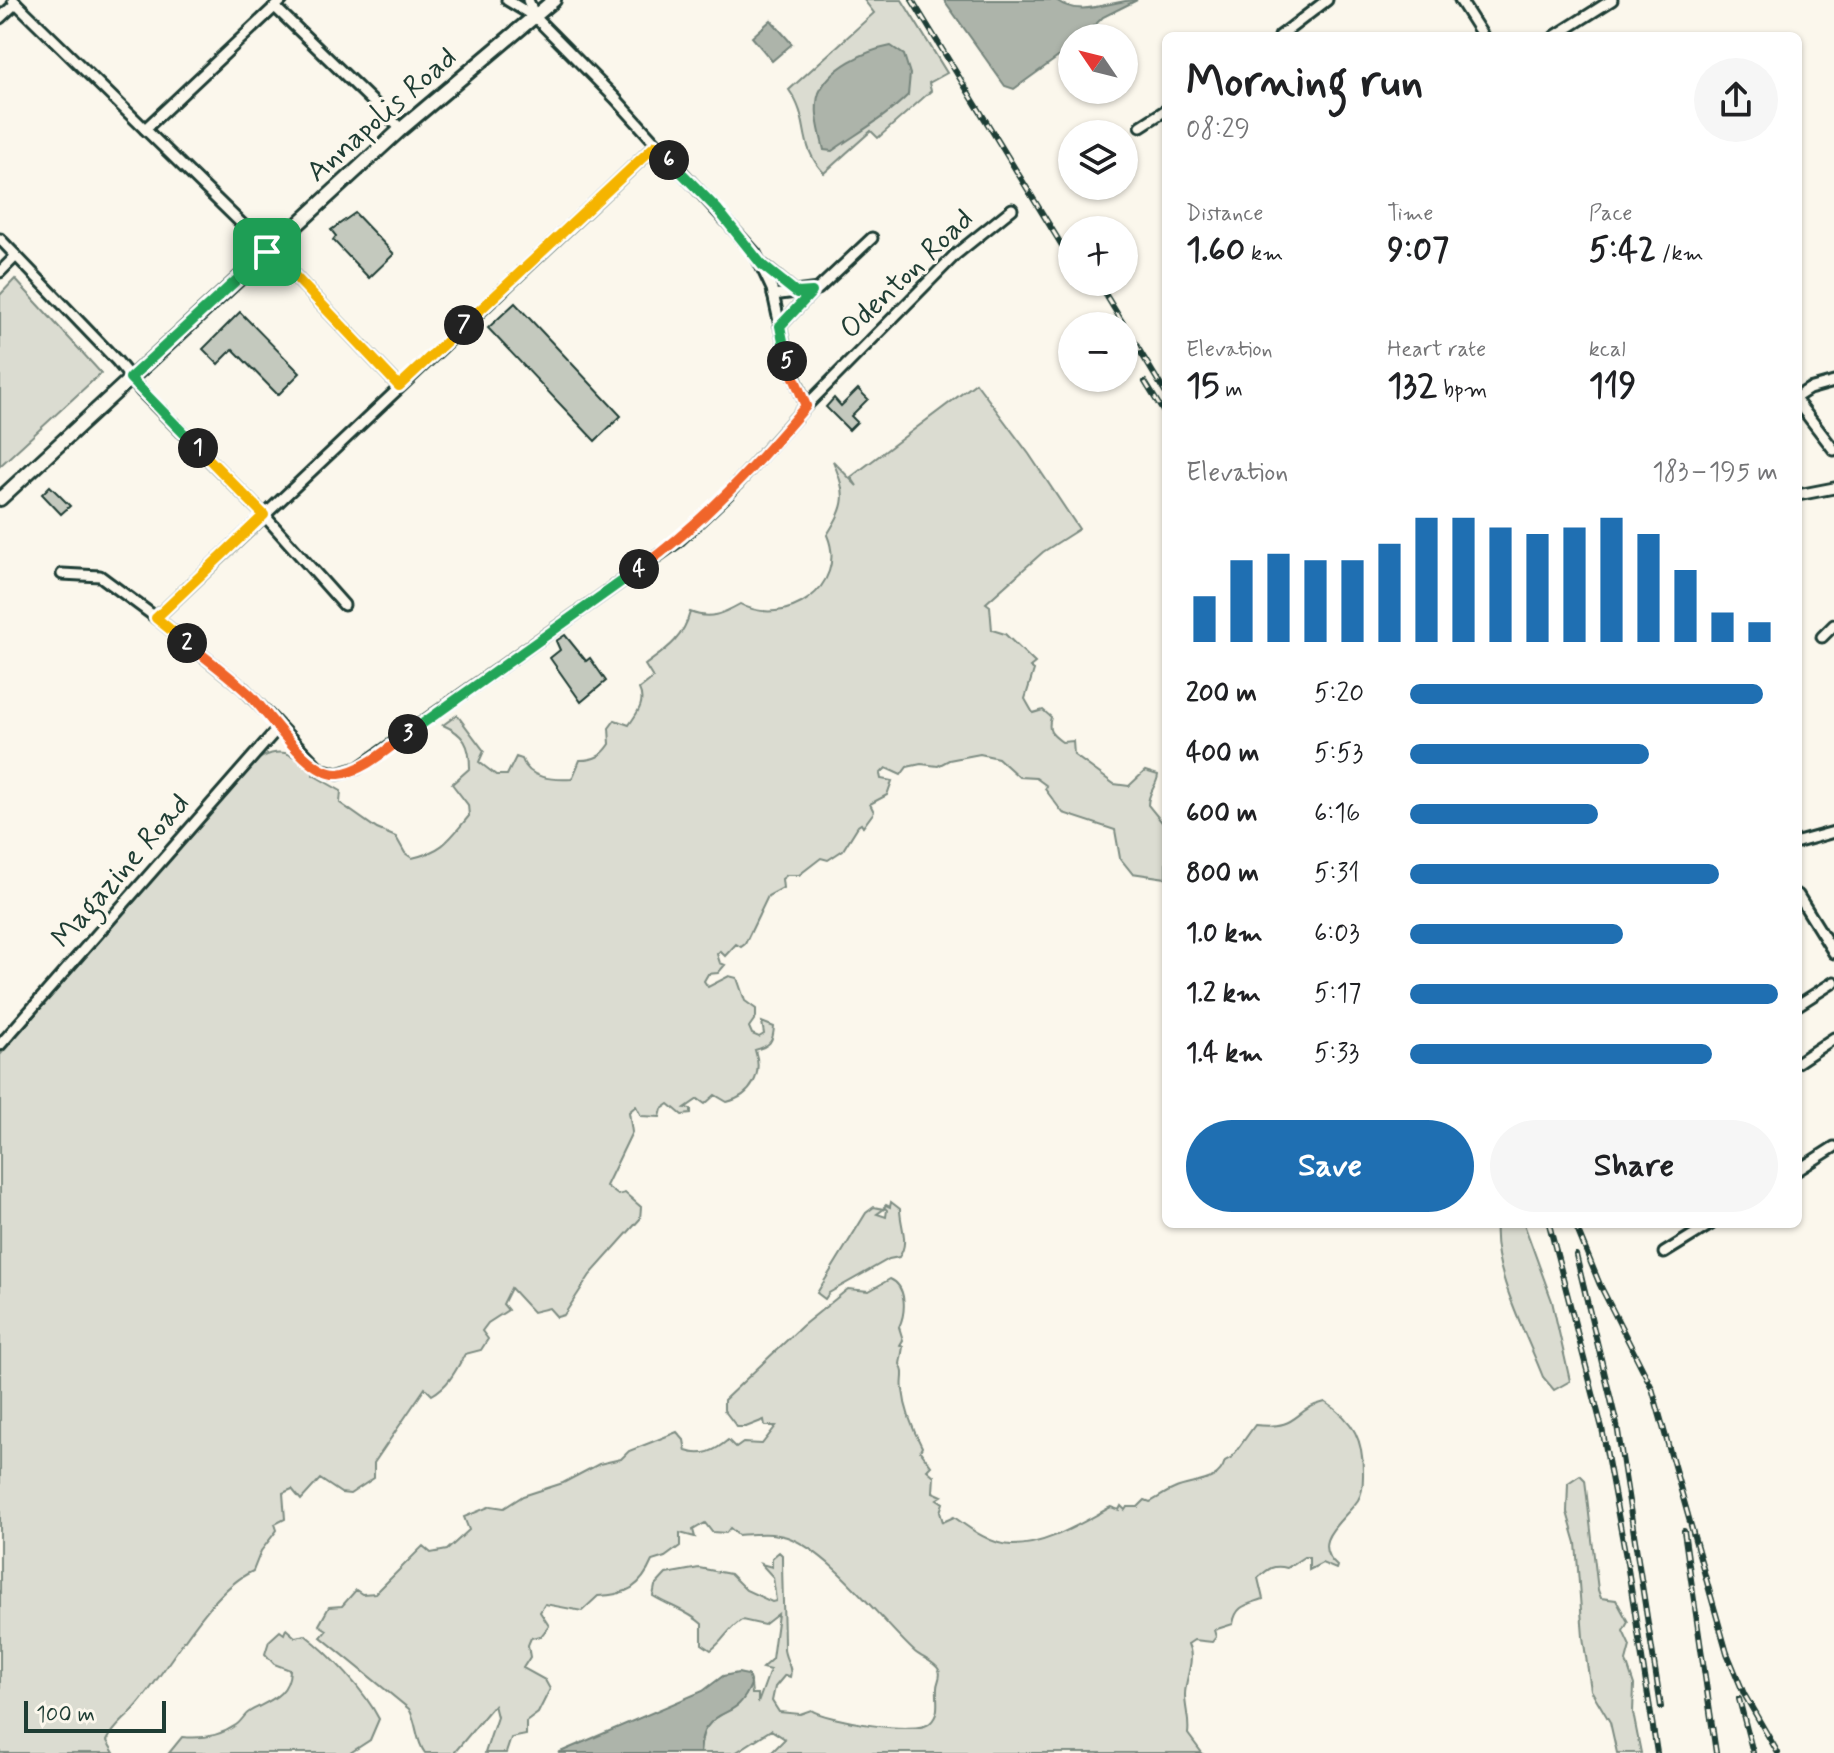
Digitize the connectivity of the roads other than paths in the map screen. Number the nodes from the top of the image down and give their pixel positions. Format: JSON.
{"nodes":[{"id":1,"x":507,"y":0,"type":"edge"},
{"id":2,"x":528,"y":0,"type":"edge"},
{"id":3,"x":554,"y":0,"type":"edge"},
{"id":4,"x":1327,"y":0,"type":"edge"},
{"id":5,"x":1460,"y":0,"type":"edge"},
{"id":6,"x":1612,"y":0,"type":"edge"},
{"id":7,"x":14,"y":2,"type":"edge"},
{"id":8,"x":279,"y":4,"type":"edge"},
{"id":9,"x":535,"y":17,"type":"junction"},
{"id":10,"x":0,"y":18,"type":"edge"},
{"id":11,"x":1285,"y":32,"type":"edge"},
{"id":12,"x":1480,"y":32,"type":"edge"},
{"id":13,"x":1561,"y":32,"type":"edge"},
{"id":14,"x":1162,"y":113,"type":"edge"},
{"id":15,"x":1141,"y":126,"type":"dead end"},
{"id":16,"x":145,"y":129,"type":"junction"},
{"id":17,"x":401,"y":129,"type":"junction"},
{"id":18,"x":656,"y":145,"type":"junction"},
{"id":19,"x":1012,"y":209,"type":"dead end"},
{"id":20,"x":872,"y":238,"type":"dead end"},
{"id":21,"x":0,"y":239,"type":"edge"},
{"id":22,"x":267,"y":252,"type":"junction"},
{"id":23,"x":16,"y":256,"type":"junction"},
{"id":24,"x":762,"y":265,"type":"junction"},
{"id":25,"x":0,"y":272,"type":"edge"},
{"id":26,"x":812,"y":292,"type":"junction"},
{"id":27,"x":797,"y":293,"type":"junction"},
{"id":28,"x":773,"y":295,"type":"junction"},
{"id":29,"x":780,"y":326,"type":"junction"},
{"id":30,"x":130,"y":378,"type":"junction"},
{"id":31,"x":1834,"y":382,"type":"edge"},
{"id":32,"x":399,"y":386,"type":"junction"},
{"id":33,"x":1802,"y":394,"type":"edge"},
{"id":34,"x":806,"y":406,"type":"junction"},
{"id":35,"x":1802,"y":408,"type":"edge"},
{"id":36,"x":1834,"y":450,"type":"edge"},
{"id":37,"x":1834,"y":488,"type":"edge"},
{"id":38,"x":1802,"y":494,"type":"edge"},
{"id":39,"x":0,"y":499,"type":"edge"},
{"id":40,"x":264,"y":515,"type":"junction"},
{"id":41,"x":62,"y":574,"type":"dead end"},
{"id":42,"x":344,"y":605,"type":"dead end"},
{"id":43,"x":156,"y":618,"type":"junction"},
{"id":44,"x":1834,"y":625,"type":"edge"},
{"id":45,"x":1822,"y":637,"type":"dead end"},
{"id":46,"x":278,"y":728,"type":"junction"},
{"id":47,"x":1834,"y":832,"type":"edge"},
{"id":48,"x":1802,"y":841,"type":"edge"},
{"id":49,"x":1802,"y":901,"type":"edge"},
{"id":50,"x":1834,"y":953,"type":"edge"},
{"id":51,"x":1834,"y":982,"type":"edge"},
{"id":52,"x":1802,"y":1002,"type":"edge"},
{"id":53,"x":1834,"y":1038,"type":"edge"},
{"id":54,"x":0,"y":1045,"type":"edge"},
{"id":55,"x":1802,"y":1059,"type":"edge"},
{"id":56,"x":1834,"y":1147,"type":"edge"},
{"id":57,"x":1802,"y":1167,"type":"edge"},
{"id":58,"x":1705,"y":1228,"type":"edge"},
{"id":59,"x":1664,"y":1253,"type":"dead end"}],
"edges":[{"from":1,"to":9,"type":"street"},
{"from":2,"to":9,"type":"street"},
{"from":3,"to":9,"type":"main road","name":"Annapolis Road"},
{"from":4,"to":11,"type":"street"},
{"from":5,"to":12,"type":"street"},
{"from":6,"to":13,"type":"street"},
{"from":7,"to":10,"type":"street"},
{"from":7,"to":16,"type":"street"},
{"from":8,"to":16,"type":"street"},
{"from":8,"to":17,"type":"street"},
{"from":9,"to":17,"type":"main road","name":"Annapolis Road"},
{"from":9,"to":18,"type":"street"},
{"from":14,"to":15,"type":"street"},
{"from":16,"to":22,"type":"street"},
{"from":17,"to":22,"type":"main road","name":"Annapolis Road"},
{"from":18,"to":24,"type":"street"},
{"from":18,"to":32,"type":"street"},
{"from":19,"to":34,"type":"street","name":"Odenton Road"},
{"from":20,"to":26,"type":"street"},
{"from":21,"to":23,"type":"street"},
{"from":22,"to":30,"type":"main road","name":"Annapolis Road"},
{"from":22,"to":32,"type":"street"},
{"from":23,"to":25,"type":"street"},
{"from":23,"to":30,"type":"street"},
{"from":24,"to":27,"type":"street"},
{"from":24,"to":28,"type":"street"},
{"from":26,"to":27,"type":"street"},
{"from":26,"to":29,"type":"street"},
{"from":27,"to":28,"type":"street"},
{"from":28,"to":29,"type":"street"},
{"from":29,"to":34,"type":"street"},
{"from":30,"to":39,"type":"main road","name":"Annapolis Road"},
{"from":30,"to":40,"type":"street"},
{"from":31,"to":33,"type":"street"},
{"from":32,"to":40,"type":"street"},
{"from":34,"to":46,"type":"street","name":"Odenton Road"},
{"from":35,"to":36,"type":"street"},
{"from":37,"to":38,"type":"street"},
{"from":40,"to":42,"type":"street"},
{"from":40,"to":43,"type":"street"},
{"from":41,"to":43,"type":"street","name":"Odenton Road"},
{"from":43,"to":46,"type":"street","name":"Odenton Road"},
{"from":44,"to":45,"type":"street"},
{"from":46,"to":54,"type":"street","name":"Magazine Road"},
{"from":47,"to":48,"type":"street"},
{"from":49,"to":50,"type":"street"},
{"from":51,"to":52,"type":"street"},
{"from":53,"to":55,"type":"street"},
{"from":56,"to":57,"type":"street"},
{"from":58,"to":59,"type":"street"}]}
